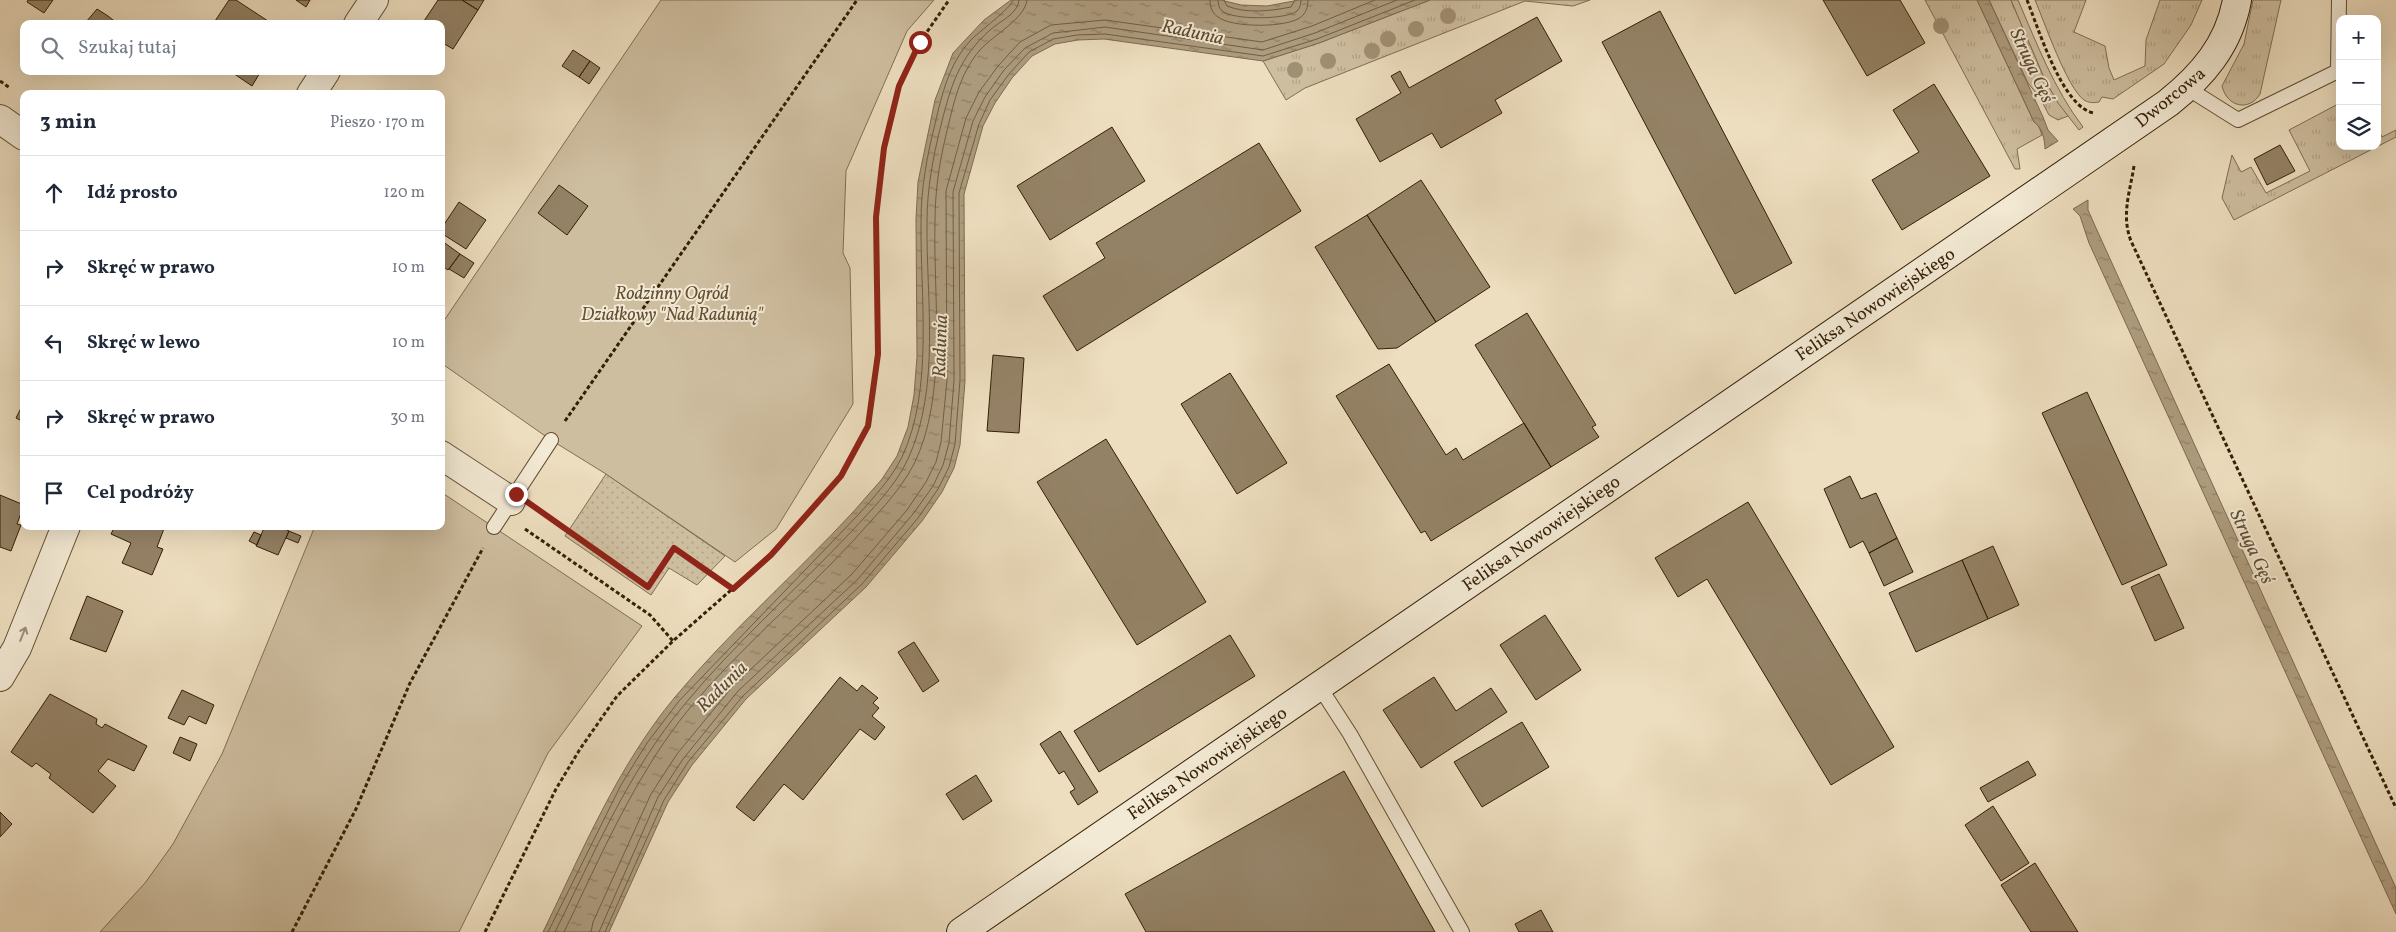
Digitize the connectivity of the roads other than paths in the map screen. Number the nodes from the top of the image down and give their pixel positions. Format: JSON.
{"nodes":[{"id":1,"x":374,"y":0,"type":"edge"},
{"id":2,"x":2237,"y":0,"type":"edge"},
{"id":3,"x":2339,"y":0,"type":"edge"},
{"id":4,"x":361,"y":20,"type":"edge"},
{"id":5,"x":323,"y":75,"type":"edge"},
{"id":6,"x":2187,"y":88,"type":"junction"},
{"id":7,"x":313,"y":90,"type":"edge"},
{"id":8,"x":0,"y":119,"type":"edge"},
{"id":9,"x":20,"y":133,"type":"edge"},
{"id":10,"x":2122,"y":136,"type":"joint"},
{"id":11,"x":551,"y":440,"type":"road end"},
{"id":12,"x":445,"y":458,"type":"edge"},
{"id":13,"x":510,"y":503,"type":"junction"},
{"id":14,"x":494,"y":527,"type":"road end"},
{"id":15,"x":64,"y":530,"type":"edge"},
{"id":16,"x":0,"y":677,"type":"edge"},
{"id":17,"x":1319,"y":686,"type":"junction"},
{"id":18,"x":961,"y":932,"type":"edge"},
{"id":19,"x":1462,"y":932,"type":"edge"}],
"edges":[{"from":1,"to":4,"type":"street"},
{"from":2,"to":6,"type":"street","name":"Dworcowa"},
{"from":3,"to":6,"type":"lane"},
{"from":5,"to":7,"type":"street"},
{"from":6,"to":10,"type":"street","name":"Dworcowa"},
{"from":8,"to":9,"type":"street"},
{"from":10,"to":17,"type":"street","name":"Feliksa Nowowiejskiego"},
{"from":11,"to":13,"type":"lane"},
{"from":12,"to":13,"type":"street"},
{"from":13,"to":14,"type":"lane"},
{"from":16,"to":15,"type":"street","one_way":true},
{"from":17,"to":18,"type":"street","name":"Feliksa Nowowiejskiego"},
{"from":17,"to":19,"type":"lane"}]}
